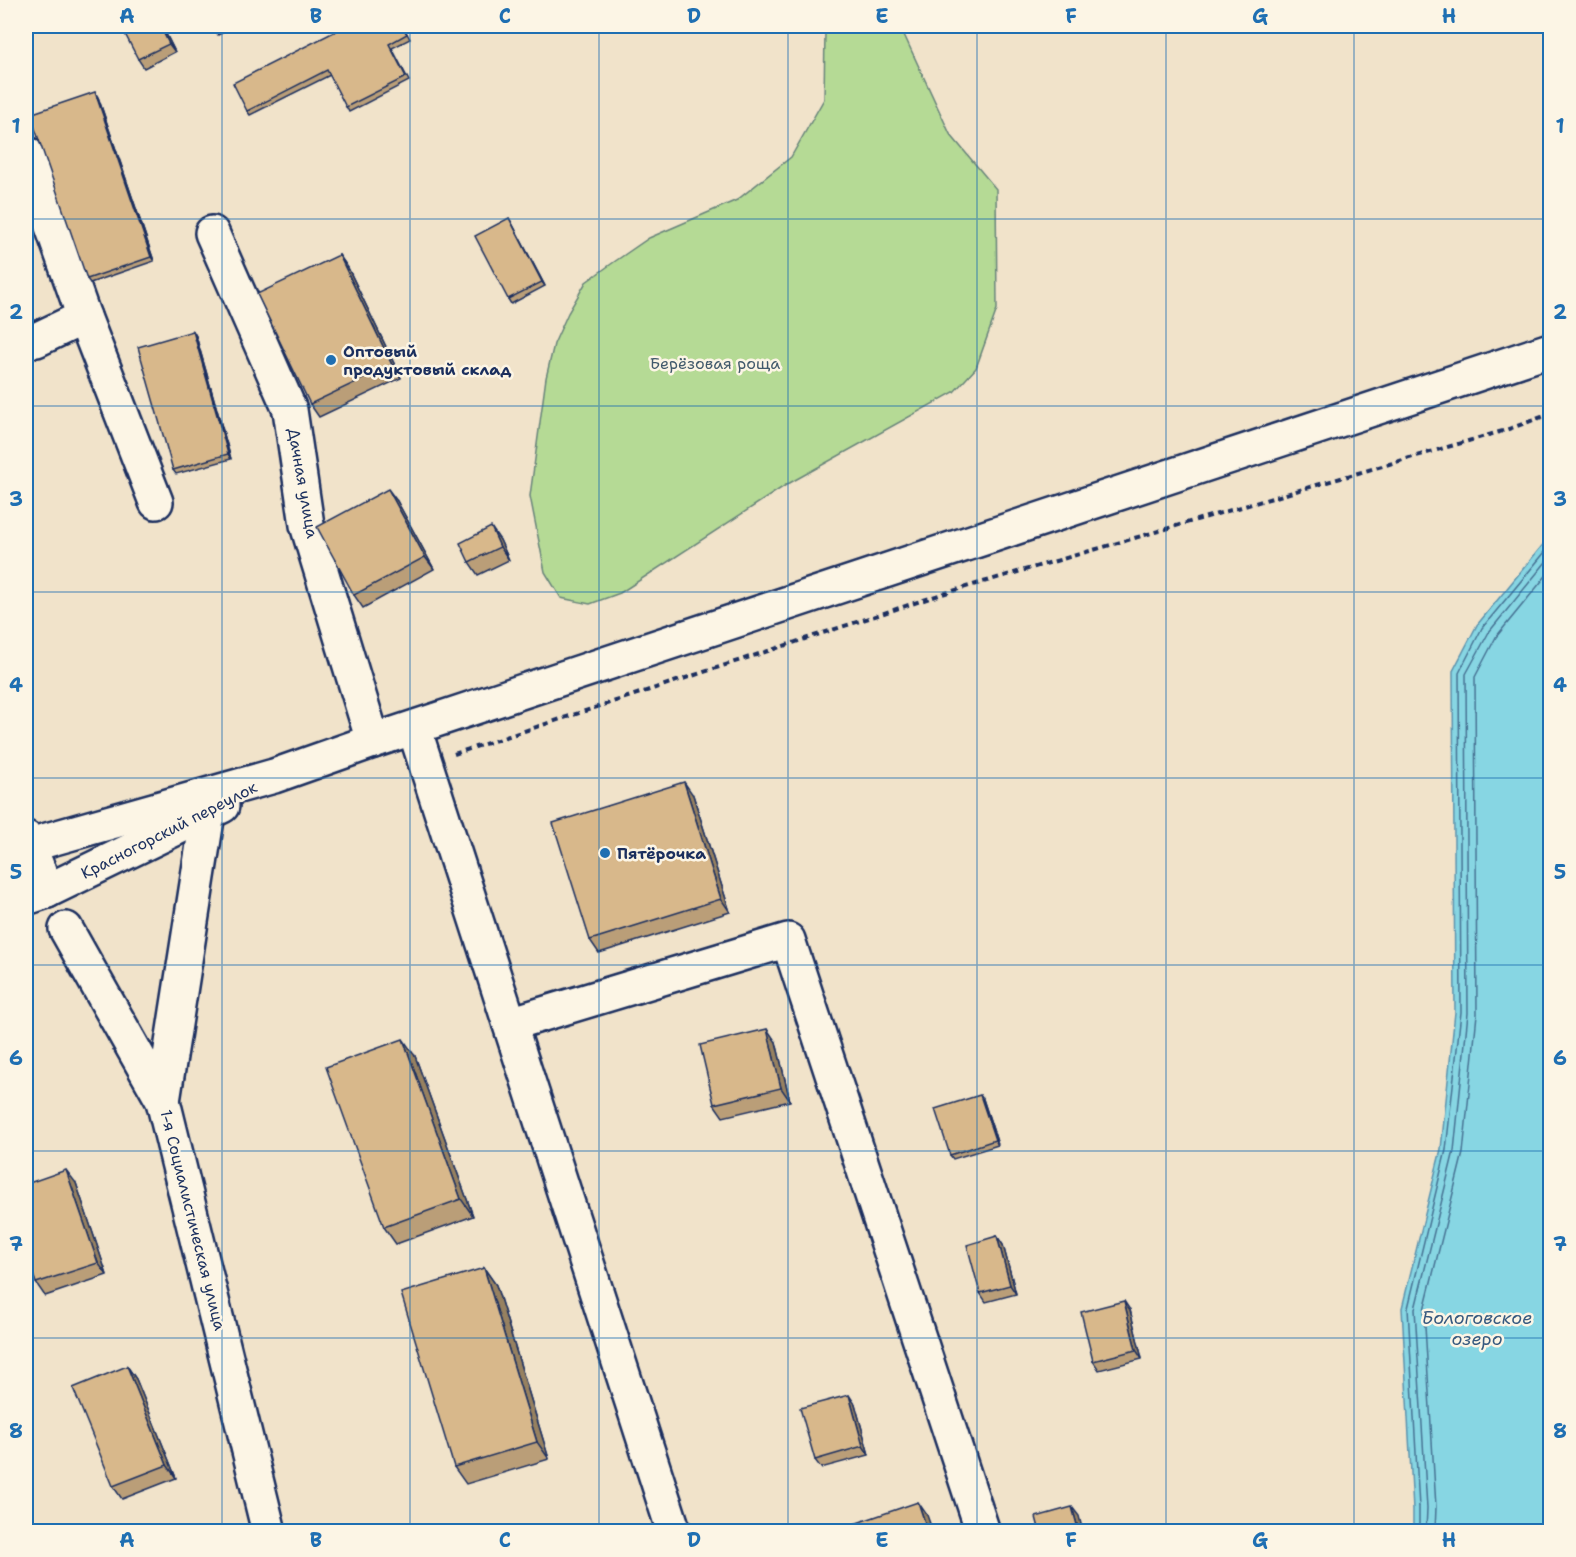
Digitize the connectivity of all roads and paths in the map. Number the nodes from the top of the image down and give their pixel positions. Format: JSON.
{"nodes":[{"id":1,"x":26,"y":153,"type":"edge"},
{"id":2,"x":212,"y":232,"type":"dead end"},
{"id":3,"x":84,"y":317,"type":"junction"},
{"id":4,"x":26,"y":341,"type":"edge"},
{"id":5,"x":1551,"y":350,"type":"edge"},
{"id":6,"x":1551,"y":414,"type":"edge"},
{"id":7,"x":156,"y":502,"type":"dead end"},
{"id":8,"x":414,"y":728,"type":"junction"},
{"id":9,"x":373,"y":741,"type":"junction"},
{"id":10,"x":426,"y":763,"type":"junction"},
{"id":11,"x":274,"y":776,"type":"junction"},
{"id":12,"x":208,"y":813,"type":"junction"},
{"id":13,"x":26,"y":843,"type":"edge"},
{"id":14,"x":36,"y":895,"type":"edge"},
{"id":15,"x":66,"y":929,"type":"dead end"},
{"id":16,"x":510,"y":1024,"type":"junction"},
{"id":17,"x":163,"y":1101,"type":"junction"},
{"id":18,"x":269,"y":1532,"type":"edge"},
{"id":19,"x":674,"y":1532,"type":"edge"},
{"id":20,"x":983,"y":1532,"type":"edge"}],
"edges":[{"from":1,"to":3,"type":"main road"},
{"from":2,"to":9,"type":"main road","name":"Дачная улица"},
{"from":3,"to":4,"type":"main road"},
{"from":3,"to":7,"type":"main road"},
{"from":5,"to":8,"type":"main road"},
{"from":6,"to":10,"type":"path"},
{"from":8,"to":9,"type":"main road"},
{"from":8,"to":10,"type":"main road"},
{"from":9,"to":11,"type":"main road"},
{"from":10,"to":16,"type":"main road"},
{"from":11,"to":12,"type":"main road","name":"Красногорский переулок"},
{"from":11,"to":13,"type":"main road","name":"Красногорский переулок"},
{"from":12,"to":14,"type":"main road","name":"Красногорский переулок"},
{"from":12,"to":17,"type":"main road"},
{"from":13,"to":14,"type":"main road"},
{"from":15,"to":17,"type":"main road","name":"1-я Социалистическая улица"},
{"from":16,"to":19,"type":"main road"},
{"from":16,"to":20,"type":"main road"},
{"from":17,"to":18,"type":"main road","name":"1-я Социалистическая улица"}]}
